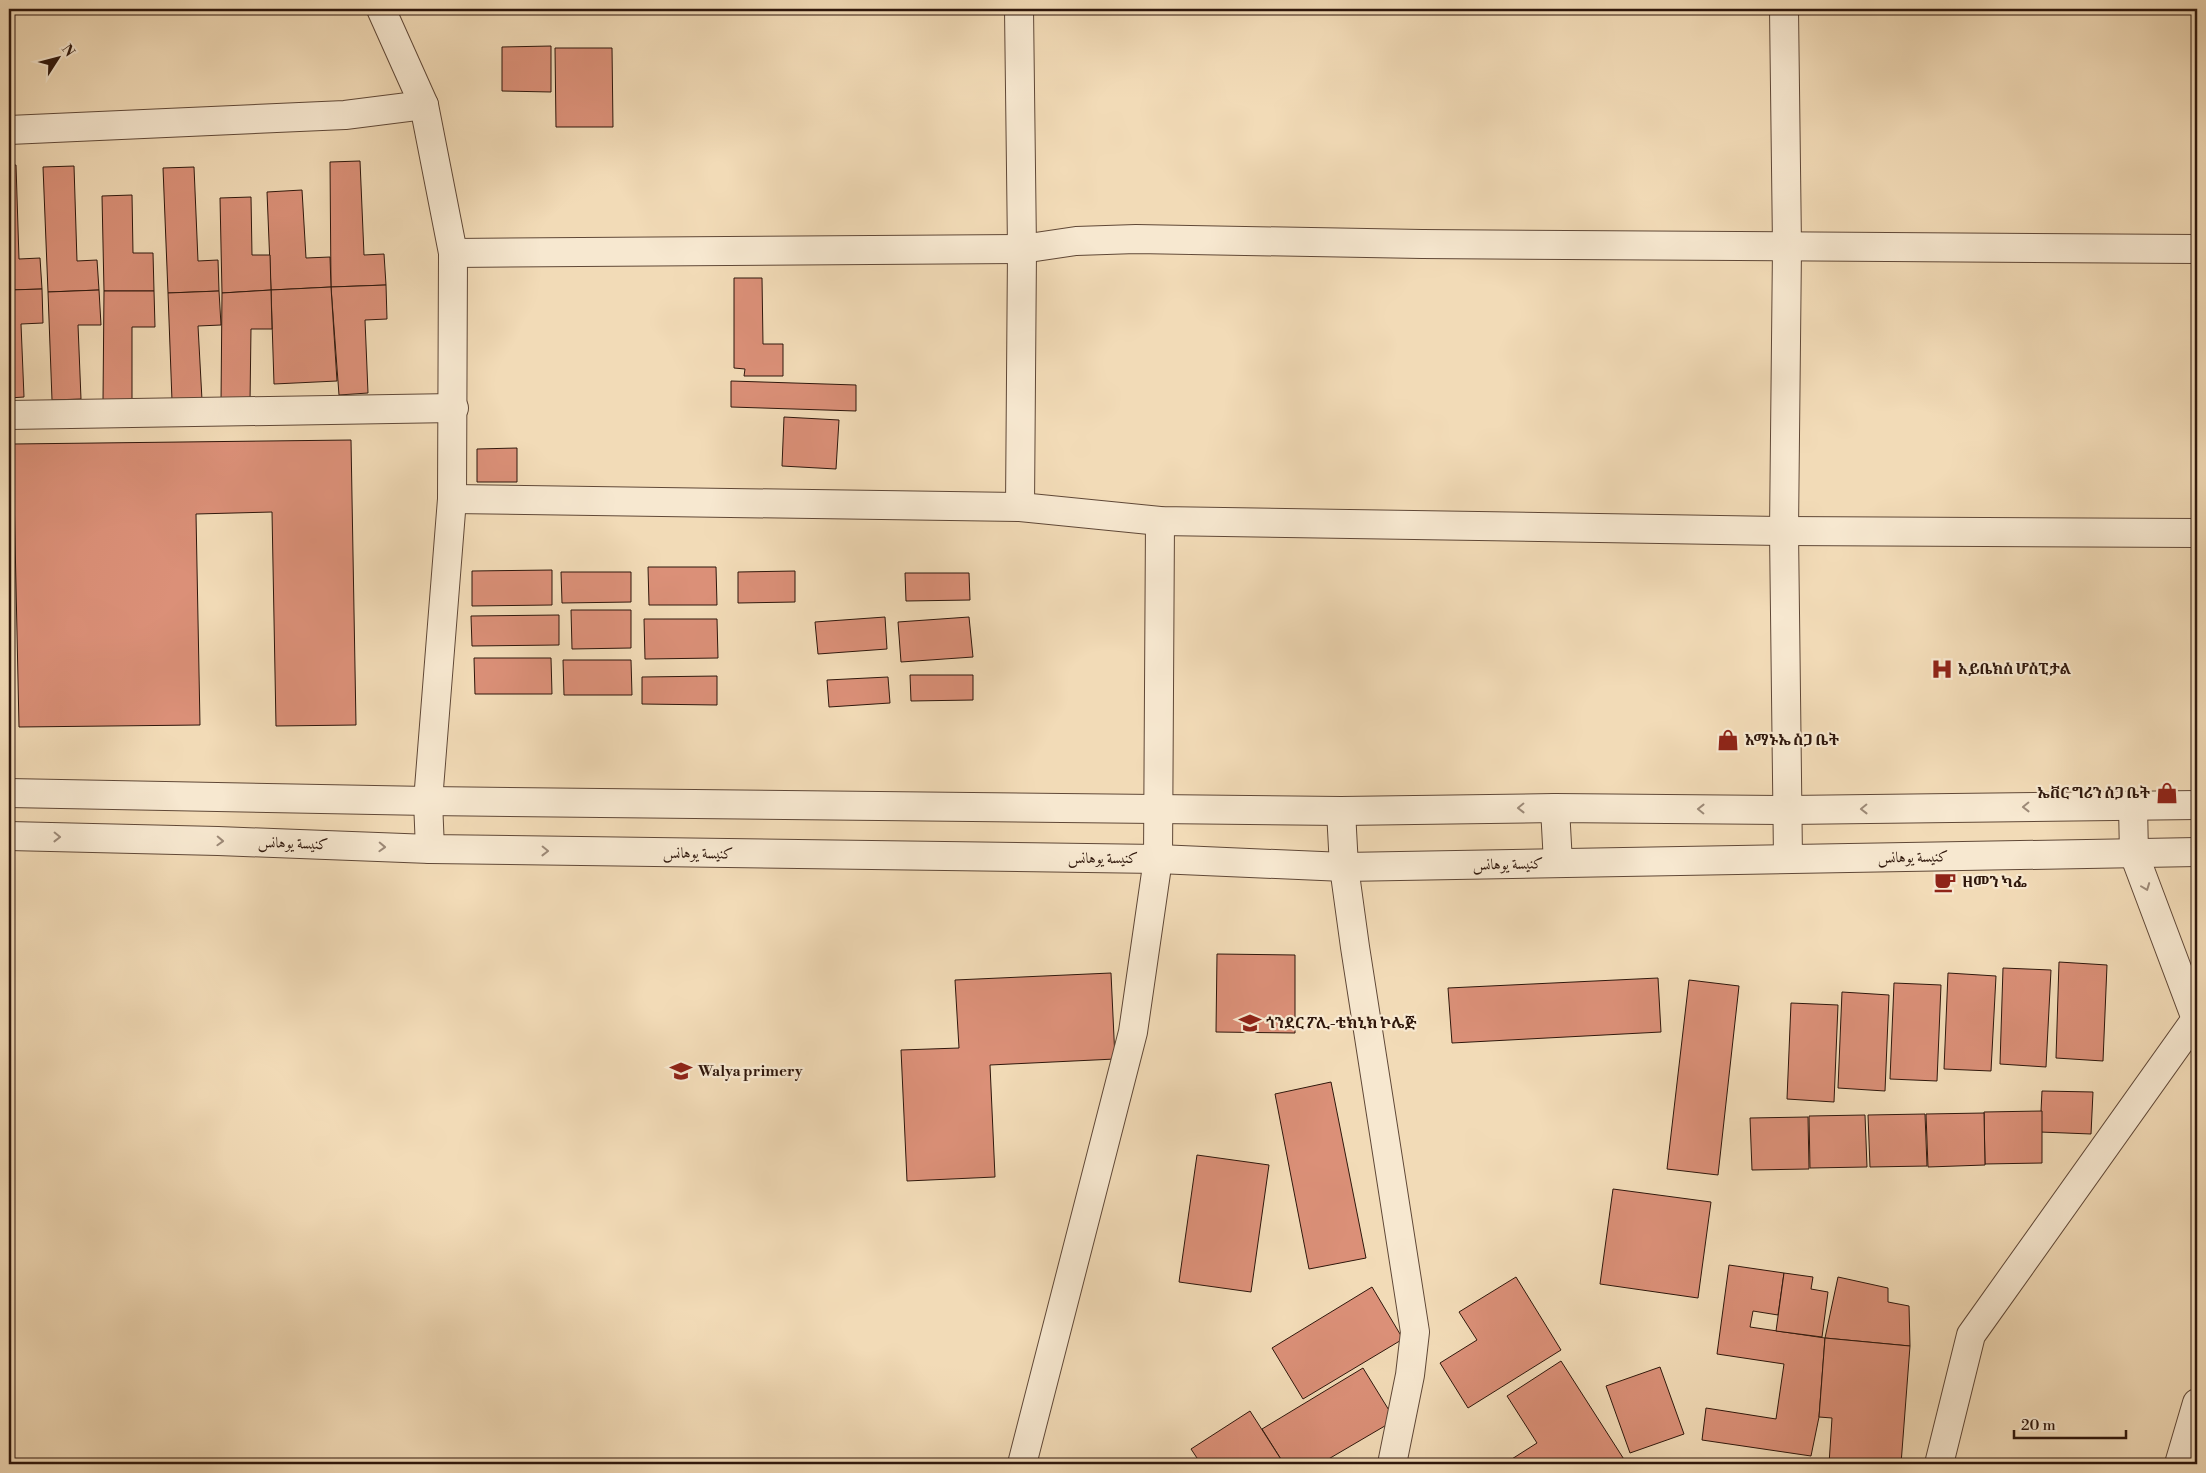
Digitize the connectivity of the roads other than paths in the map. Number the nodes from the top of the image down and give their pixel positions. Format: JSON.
{"nodes":[{"id":1,"x":1019,"y":9,"type":"edge"},
{"id":2,"x":1784,"y":9,"type":"edge"},
{"id":3,"x":388,"y":10,"type":"edge"},
{"id":4,"x":424,"y":105,"type":"junction"},
{"id":5,"x":9,"y":130,"type":"edge"},
{"id":6,"x":1787,"y":247,"type":"junction"},
{"id":7,"x":1022,"y":249,"type":"junction"},
{"id":8,"x":2197,"y":249,"type":"edge"},
{"id":9,"x":453,"y":253,"type":"junction"},
{"id":10,"x":454,"y":408,"type":"junction"},
{"id":11,"x":9,"y":415,"type":"edge"},
{"id":12,"x":452,"y":499,"type":"junction"},
{"id":13,"x":1020,"y":507,"type":"junction"},
{"id":14,"x":1160,"y":521,"type":"junction"},
{"id":15,"x":1784,"y":531,"type":"junction"},
{"id":16,"x":2197,"y":533,"type":"edge"},
{"id":17,"x":9,"y":793,"type":"edge"},
{"id":18,"x":428,"y":801,"type":"junction"},
{"id":19,"x":2197,"y":805,"type":"edge"},
{"id":20,"x":2133,"y":806,"type":"junction"},
{"id":21,"x":1555,"y":808,"type":"junction"},
{"id":22,"x":1157,"y":809,"type":"junction"},
{"id":23,"x":1788,"y":810,"type":"junction"},
{"id":24,"x":1341,"y":811,"type":"junction"},
{"id":25,"x":9,"y":836,"type":"edge"},
{"id":26,"x":430,"y":849,"type":"junction"},
{"id":27,"x":2197,"y":852,"type":"edge"},
{"id":28,"x":2134,"y":854,"type":"junction"},
{"id":29,"x":1158,"y":858,"type":"junction"},
{"id":30,"x":1788,"y":859,"type":"junction"},
{"id":31,"x":1558,"y":863,"type":"junction"},
{"id":32,"x":1344,"y":867,"type":"junction"},
{"id":33,"x":2197,"y":1022,"type":"edge"},
{"id":34,"x":2195,"y":1419,"type":"edge"},
{"id":35,"x":1022,"y":1464,"type":"edge"},
{"id":36,"x":1392,"y":1464,"type":"edge"},
{"id":37,"x":1939,"y":1464,"type":"edge"},
{"id":38,"x":2179,"y":1464,"type":"edge"}],
"edges":[{"from":1,"to":7,"type":"street"},
{"from":2,"to":6,"type":"street"},
{"from":3,"to":4,"type":"street"},
{"from":4,"to":5,"type":"street"},
{"from":4,"to":9,"type":"street"},
{"from":6,"to":7,"type":"street"},
{"from":6,"to":8,"type":"street"},
{"from":6,"to":15,"type":"street"},
{"from":7,"to":9,"type":"street"},
{"from":7,"to":13,"type":"street"},
{"from":9,"to":10,"type":"street"},
{"from":10,"to":11,"type":"street"},
{"from":10,"to":12,"type":"street"},
{"from":12,"to":13,"type":"street"},
{"from":12,"to":18,"type":"street"},
{"from":13,"to":14,"type":"street"},
{"from":14,"to":15,"type":"street"},
{"from":14,"to":22,"type":"street"},
{"from":15,"to":16,"type":"street"},
{"from":15,"to":23,"type":"street"},
{"from":17,"to":18,"type":"street"},
{"from":18,"to":22,"type":"street"},
{"from":18,"to":26,"type":"street"},
{"from":19,"to":20,"type":"street"},
{"from":20,"to":23,"type":"street","one_way":true},
{"from":20,"to":28,"type":"street"},
{"from":23,"to":21,"type":"street","one_way":true},
{"from":21,"to":24,"type":"street","one_way":true},
{"from":21,"to":31,"type":"street"},
{"from":22,"to":24,"type":"street"},
{"from":22,"to":29,"type":"street"},
{"from":23,"to":30,"type":"street"},
{"from":24,"to":32,"type":"street"},
{"from":25,"to":26,"type":"street","name":"كنيسة يوهانس","one_way":true},
{"from":26,"to":29,"type":"street","name":"كنيسة يوهانس","one_way":true},
{"from":27,"to":28,"type":"street","name":"كنيسة يوهانس"},
{"from":28,"to":30,"type":"street","name":"كنيسة يوهانس"},
{"from":28,"to":33,"type":"street","one_way":true},
{"from":29,"to":32,"type":"street","name":"كنيسة يوهانس"},
{"from":29,"to":35,"type":"street"},
{"from":30,"to":31,"type":"street","name":"كنيسة يوهانس"},
{"from":31,"to":32,"type":"street","name":"كنيسة يوهانس"},
{"from":32,"to":36,"type":"street"},
{"from":33,"to":37,"type":"street"},
{"from":34,"to":38,"type":"street"}]}
